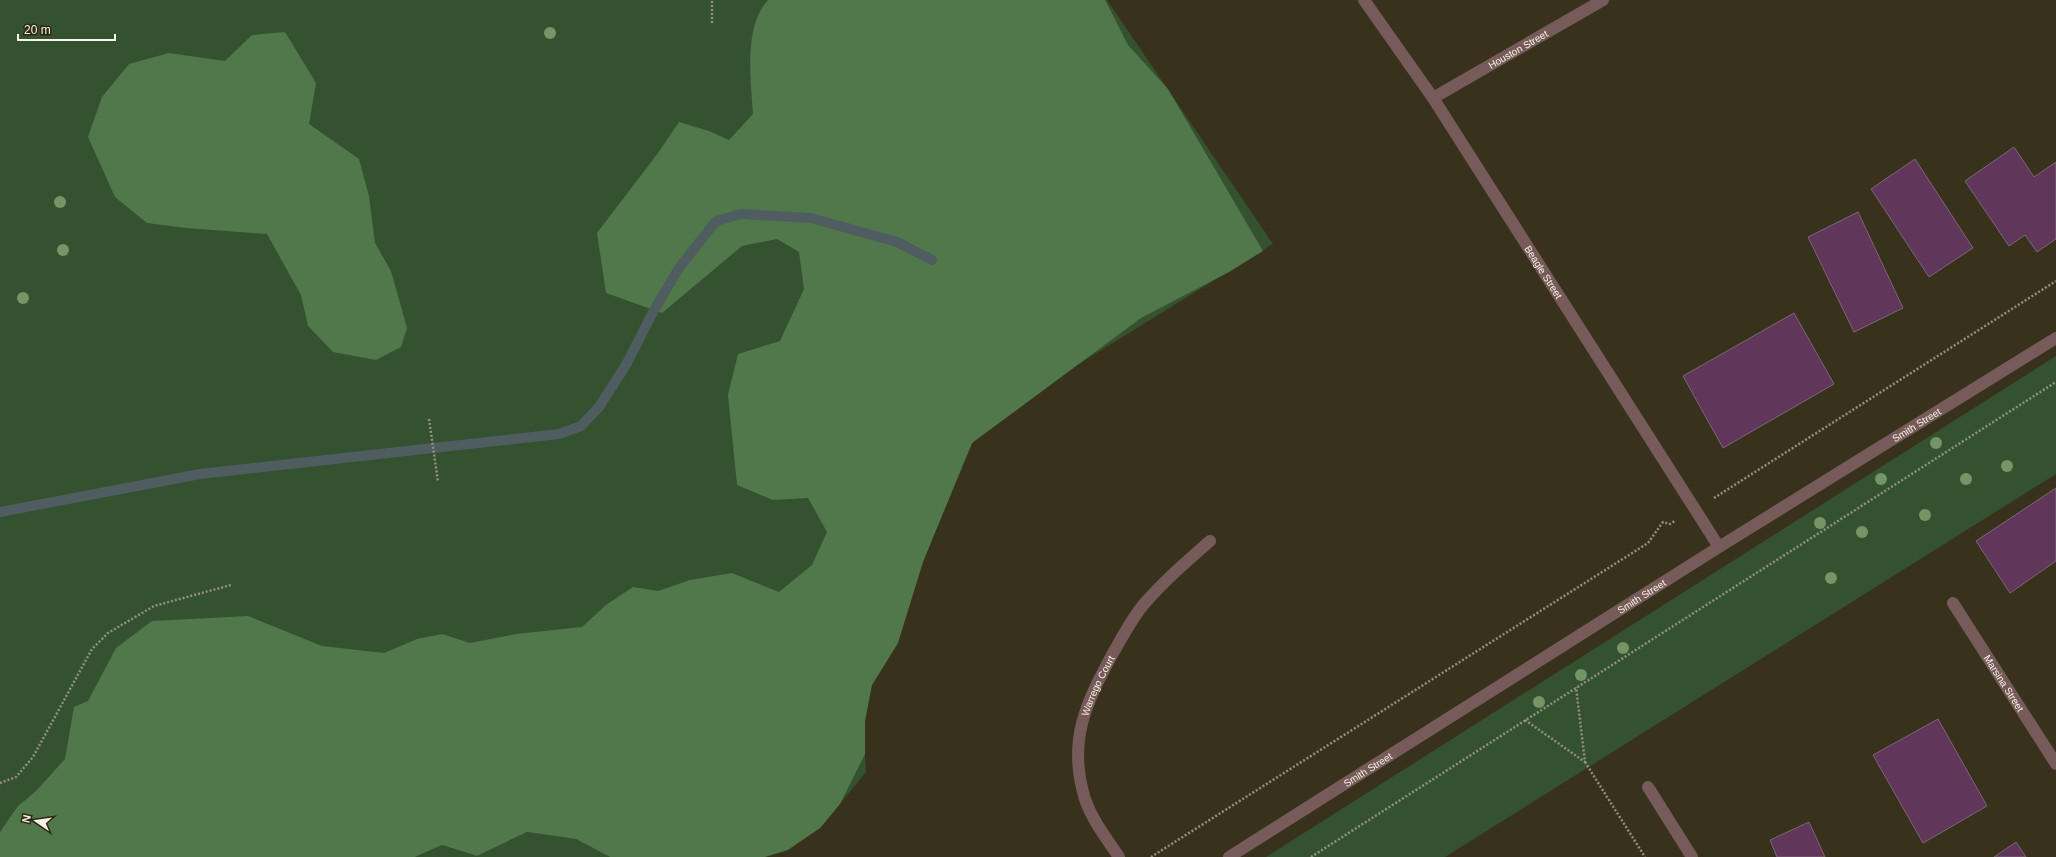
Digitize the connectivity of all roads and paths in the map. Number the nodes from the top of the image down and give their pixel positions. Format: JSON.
{"nodes":[{"id":1,"x":712,"y":0,"type":"edge"},
{"id":2,"x":1364,"y":0,"type":"edge"},
{"id":3,"x":1603,"y":0,"type":"edge"},
{"id":4,"x":712,"y":23,"type":"dead end"},
{"id":5,"x":1433,"y":98,"type":"junction"},
{"id":6,"x":2056,"y":281,"type":"edge"},
{"id":7,"x":2056,"y":338,"type":"edge"},
{"id":8,"x":2056,"y":382,"type":"edge"},
{"id":9,"x":428,"y":419,"type":"dead end"},
{"id":10,"x":438,"y":482,"type":"dead end"},
{"id":11,"x":1708,"y":502,"type":"dead end"},
{"id":12,"x":1677,"y":520,"type":"dead end"},
{"id":13,"x":1210,"y":541,"type":"dead end"},
{"id":14,"x":1719,"y":546,"type":"junction"},
{"id":15,"x":231,"y":585,"type":"dead end"},
{"id":16,"x":1953,"y":603,"type":"dead end"},
{"id":17,"x":1576,"y":687,"type":"junction"},
{"id":18,"x":1525,"y":720,"type":"junction"},
{"id":19,"x":1585,"y":762,"type":"junction"},
{"id":20,"x":2056,"y":764,"type":"edge"},
{"id":21,"x":0,"y":783,"type":"edge"},
{"id":22,"x":1648,"y":787,"type":"dead end"},
{"id":23,"x":1119,"y":857,"type":"edge"},
{"id":24,"x":1151,"y":857,"type":"edge"},
{"id":25,"x":1229,"y":857,"type":"edge"},
{"id":26,"x":1311,"y":857,"type":"edge"},
{"id":27,"x":1645,"y":857,"type":"edge"},
{"id":28,"x":1692,"y":857,"type":"edge"}],
"edges":[{"from":1,"to":4,"type":"path"},
{"from":2,"to":5,"type":"street","name":"Beagle Street"},
{"from":3,"to":5,"type":"street","name":"Houston Street"},
{"from":5,"to":14,"type":"street","name":"Beagle Street"},
{"from":6,"to":11,"type":"path"},
{"from":7,"to":14,"type":"street","name":"Smith Street"},
{"from":8,"to":17,"type":"path"},
{"from":9,"to":10,"type":"path"},
{"from":12,"to":24,"type":"path"},
{"from":13,"to":23,"type":"street","name":"Warrego Court"},
{"from":14,"to":25,"type":"street","name":"Smith Street"},
{"from":15,"to":21,"type":"path"},
{"from":16,"to":20,"type":"street","name":"Marsina Street"},
{"from":17,"to":18,"type":"path"},
{"from":17,"to":19,"type":"path"},
{"from":18,"to":19,"type":"path"},
{"from":18,"to":26,"type":"path"},
{"from":19,"to":27,"type":"path"},
{"from":22,"to":28,"type":"street"}]}
